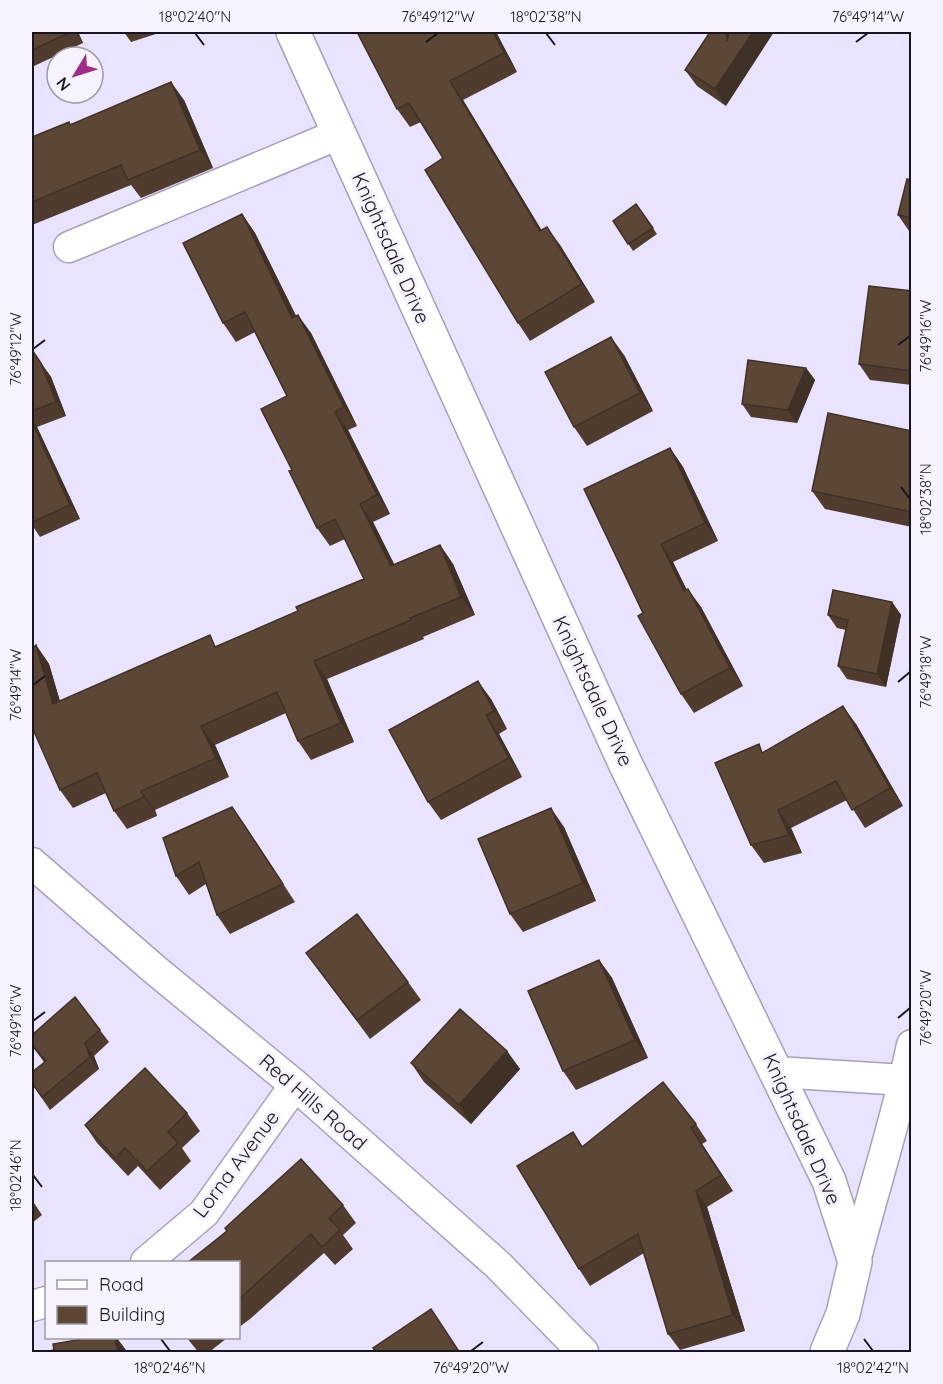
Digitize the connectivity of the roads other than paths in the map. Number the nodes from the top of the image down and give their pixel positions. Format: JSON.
{"nodes":[{"id":1,"x":292,"y":32,"type":"edge"},
{"id":2,"x":339,"y":134,"type":"junction"},
{"id":3,"x":69,"y":247,"type":"dead end"},
{"id":4,"x":32,"y":863,"type":"edge"},
{"id":5,"x":912,"y":1045,"type":"edge"},
{"id":6,"x":776,"y":1072,"type":"junction"},
{"id":7,"x":905,"y":1080,"type":"junction"},
{"id":8,"x":295,"y":1085,"type":"junction"},
{"id":9,"x":148,"y":1261,"type":"edge"},
{"id":10,"x":855,"y":1262,"type":"junction"},
{"id":11,"x":584,"y":1353,"type":"edge"},
{"id":12,"x":827,"y":1353,"type":"edge"}],
"edges":[{"from":1,"to":2,"type":"main road","name":"Knightsdale Drive"},
{"from":2,"to":3,"type":"street"},
{"from":2,"to":6,"type":"main road","name":"Knightsdale Drive"},
{"from":4,"to":8,"type":"street","name":"Red Hills Road"},
{"from":5,"to":7,"type":"street"},
{"from":6,"to":7,"type":"street"},
{"from":6,"to":10,"type":"main road","name":"Knightsdale Drive"},
{"from":7,"to":10,"type":"street"},
{"from":8,"to":9,"type":"street","name":"Lorna Avenue"},
{"from":8,"to":11,"type":"street","name":"Red Hills Road"},
{"from":10,"to":12,"type":"main road"}]}
